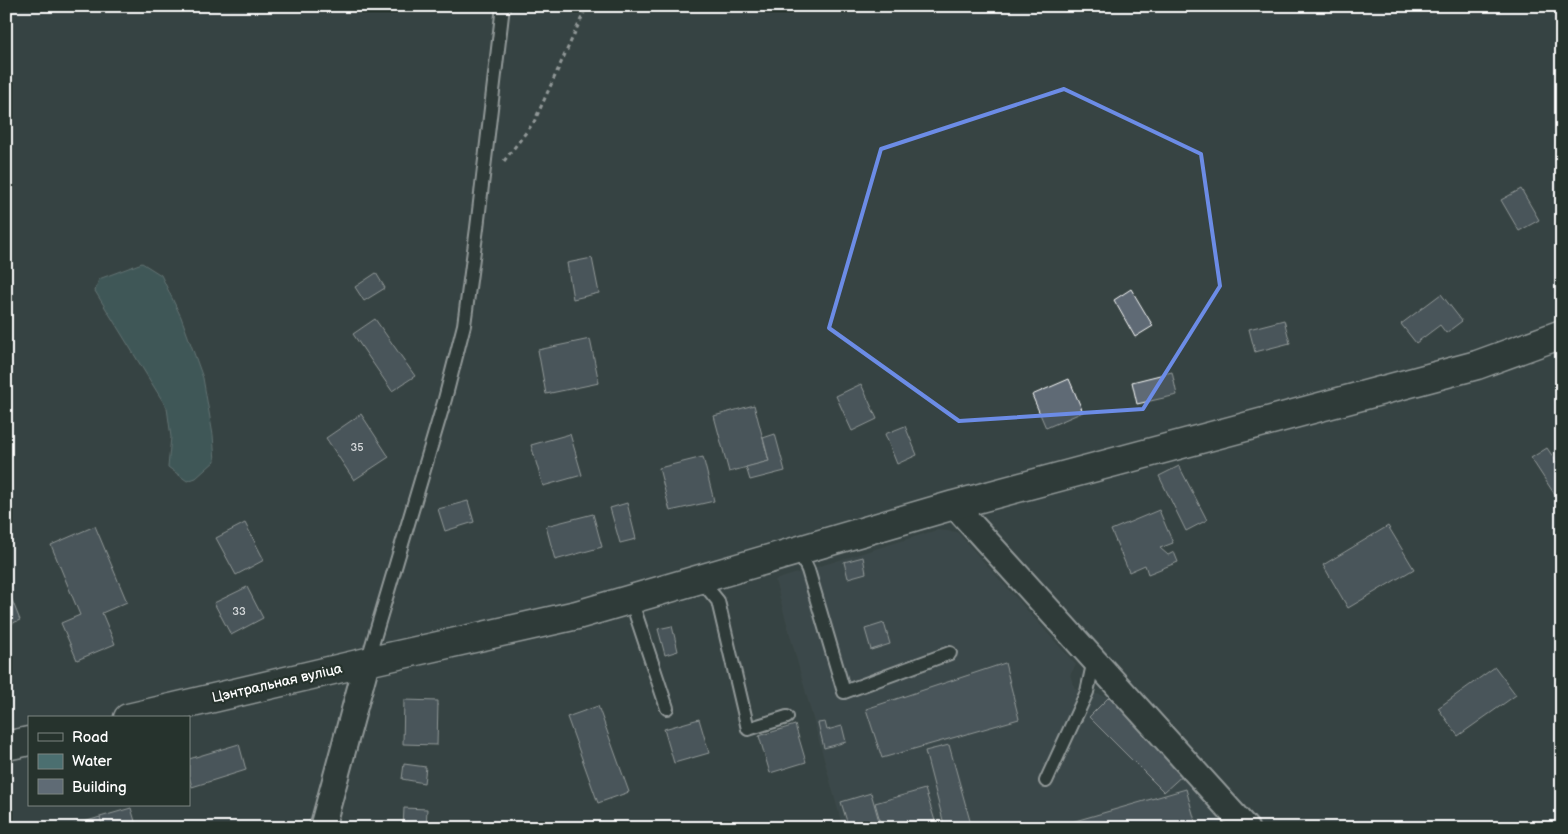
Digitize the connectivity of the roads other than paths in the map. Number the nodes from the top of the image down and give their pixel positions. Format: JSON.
{"nodes":[{"id":1,"x":503,"y":6,"type":"edge"},
{"id":2,"x":1562,"y":334,"type":"edge"},
{"id":3,"x":954,"y":505,"type":"junction"},
{"id":4,"x":799,"y":550,"type":"junction"},
{"id":5,"x":700,"y":579,"type":"junction"},
{"id":6,"x":631,"y":600,"type":"junction"},
{"id":7,"x":950,"y":653,"type":"dead end"},
{"id":8,"x":1094,"y":660,"type":"junction"},
{"id":9,"x":367,"y":662,"type":"junction"},
{"id":10,"x":667,"y":708,"type":"dead end"},
{"id":11,"x":137,"y":716,"type":"edge"},
{"id":12,"x":787,"y":717,"type":"dead end"},
{"id":13,"x":28,"y":741,"type":"edge"},
{"id":14,"x":6,"y":746,"type":"edge"},
{"id":15,"x":1046,"y":781,"type":"dead end"},
{"id":16,"x":322,"y":828,"type":"edge"},
{"id":17,"x":1246,"y":828,"type":"edge"}],
"edges":[{"from":1,"to":9,"type":"lane"},
{"from":2,"to":3,"type":"street","name":"Цэнтральная вуліца"},
{"from":3,"to":4,"type":"street","name":"Цэнтральная вуліца"},
{"from":3,"to":8,"type":"street"},
{"from":4,"to":5,"type":"street","name":"Цэнтральная вуліца"},
{"from":4,"to":7,"type":"lane"},
{"from":5,"to":6,"type":"street","name":"Цэнтральная вуліца"},
{"from":5,"to":12,"type":"lane"},
{"from":6,"to":9,"type":"street","name":"Цэнтральная вуліца"},
{"from":6,"to":10,"type":"lane"},
{"from":8,"to":15,"type":"lane"},
{"from":8,"to":17,"type":"street"},
{"from":9,"to":11,"type":"street","name":"Цэнтральная вуліца"},
{"from":9,"to":16,"type":"street"},
{"from":13,"to":14,"type":"street"}]}
